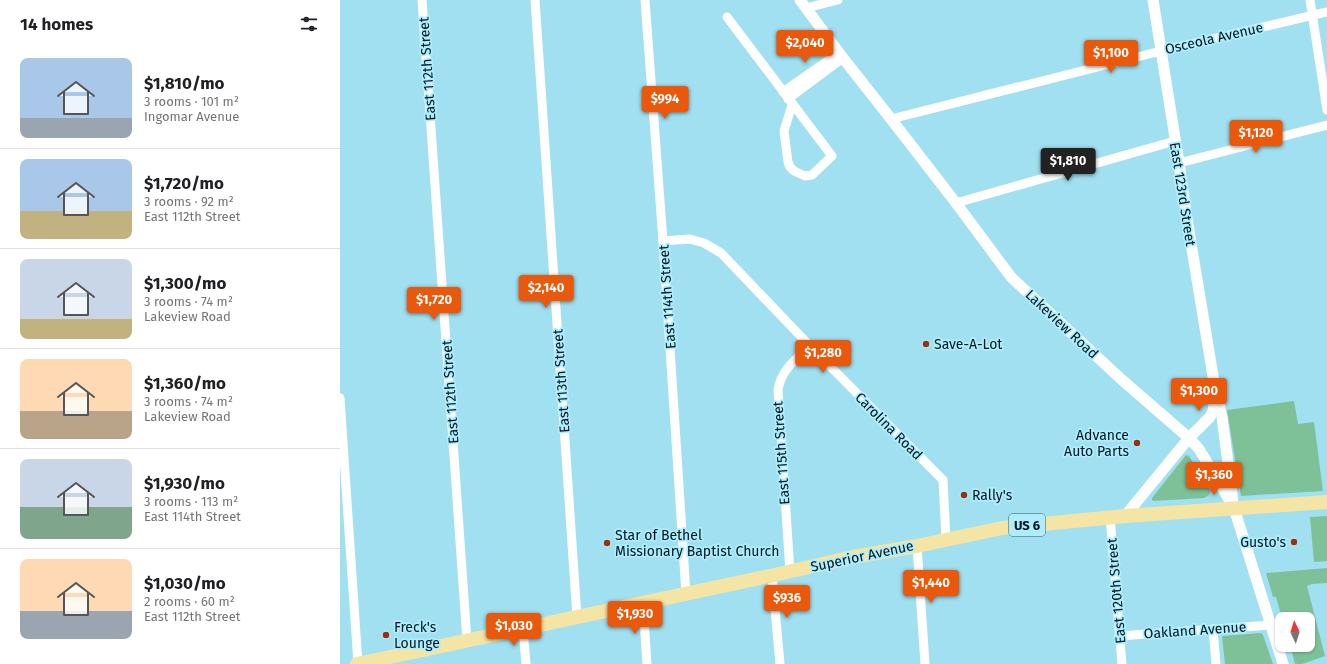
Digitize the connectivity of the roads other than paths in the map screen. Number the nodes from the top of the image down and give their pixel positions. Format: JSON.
{"nodes":[{"id":1,"x":422,"y":0,"type":"edge"},
{"id":2,"x":535,"y":0,"type":"edge"},
{"id":3,"x":645,"y":0,"type":"edge"},
{"id":4,"x":838,"y":0,"type":"edge"},
{"id":5,"x":1153,"y":0,"type":"edge"},
{"id":6,"x":1310,"y":0,"type":"edge"},
{"id":7,"x":803,"y":4,"type":"edge"},
{"id":8,"x":1327,"y":12,"type":"edge"},
{"id":9,"x":1313,"y":15,"type":"junction"},
{"id":10,"x":727,"y":17,"type":"dead end"},
{"id":11,"x":1161,"y":51,"type":"junction"},
{"id":12,"x":841,"y":55,"type":"junction"},
{"id":13,"x":788,"y":99,"type":"junction"},
{"id":14,"x":1327,"y":110,"type":"edge"},
{"id":15,"x":891,"y":118,"type":"junction"},
{"id":16,"x":1327,"y":125,"type":"edge"},
{"id":17,"x":1175,"y":141,"type":"junction"},
{"id":18,"x":1179,"y":163,"type":"junction"},
{"id":19,"x":956,"y":203,"type":"junction"},
{"id":20,"x":663,"y":241,"type":"junction"},
{"id":21,"x":810,"y":346,"type":"junction"},
{"id":22,"x":1215,"y":388,"type":"junction"},
{"id":23,"x":340,"y":398,"type":"edge"},
{"id":24,"x":1190,"y":438,"type":"junction"},
{"id":25,"x":1327,"y":502,"type":"edge"},
{"id":26,"x":1234,"y":508,"type":"junction"},
{"id":27,"x":1125,"y":516,"type":"junction"},
{"id":28,"x":1110,"y":517,"type":"junction"},
{"id":29,"x":946,"y":539,"type":"junction"},
{"id":30,"x":917,"y":546,"type":"junction"},
{"id":31,"x":790,"y":572,"type":"junction"},
{"id":32,"x":772,"y":576,"type":"junction"},
{"id":33,"x":686,"y":594,"type":"junction"},
{"id":34,"x":643,"y":604,"type":"junction"},
{"id":35,"x":577,"y":617,"type":"junction"},
{"id":36,"x":1271,"y":625,"type":"junction"},
{"id":37,"x":523,"y":629,"type":"junction"},
{"id":38,"x":1213,"y":629,"type":"junction"},
{"id":39,"x":1119,"y":636,"type":"junction"},
{"id":40,"x":467,"y":641,"type":"junction"},
{"id":41,"x":358,"y":664,"type":"edge"},
{"id":42,"x":526,"y":664,"type":"edge"},
{"id":43,"x":648,"y":664,"type":"edge"},
{"id":44,"x":780,"y":664,"type":"edge"},
{"id":45,"x":925,"y":664,"type":"edge"},
{"id":46,"x":1122,"y":664,"type":"edge"},
{"id":47,"x":1216,"y":664,"type":"edge"},
{"id":48,"x":1283,"y":664,"type":"edge"}],
"edges":[{"from":1,"to":40,"type":"street","name":"East 112th Street"},
{"from":2,"to":35,"type":"street","name":"East 113th Street"},
{"from":3,"to":20,"type":"street","name":"East 114th Street"},
{"from":4,"to":7,"type":"street"},
{"from":5,"to":11,"type":"street","name":"East 123rd Street"},
{"from":6,"to":9,"type":"street"},
{"from":7,"to":12,"type":"street","name":"Lakeview Road"},
{"from":8,"to":9,"type":"street","name":"Osceola Avenue"},
{"from":9,"to":11,"type":"street","name":"Osceola Avenue"},
{"from":9,"to":14,"type":"street"},
{"from":10,"to":13,"type":"street"},
{"from":11,"to":15,"type":"street","name":"Osceola Avenue"},
{"from":11,"to":17,"type":"street","name":"East 123rd Street"},
{"from":12,"to":13,"type":"street"},
{"from":12,"to":15,"type":"street","name":"Lakeview Road"},
{"from":13,"to":13,"type":"street"},
{"from":15,"to":19,"type":"street","name":"Lakeview Road"},
{"from":16,"to":18,"type":"street"},
{"from":17,"to":18,"type":"street","name":"East 123rd Street"},
{"from":17,"to":19,"type":"street"},
{"from":18,"to":22,"type":"street","name":"East 123rd Street"},
{"from":19,"to":24,"type":"street","name":"Lakeview Road"},
{"from":20,"to":21,"type":"street","name":"Carolina Road"},
{"from":20,"to":33,"type":"street","name":"East 114th Street"},
{"from":21,"to":29,"type":"street","name":"Carolina Road"},
{"from":21,"to":31,"type":"street","name":"East 115th Street"},
{"from":22,"to":24,"type":"street"},
{"from":22,"to":26,"type":"street"},
{"from":23,"to":41,"type":"street"},
{"from":24,"to":26,"type":"street","name":"Lakeview Road"},
{"from":24,"to":27,"type":"street"},
{"from":25,"to":26,"type":"main road","name":"Superior Avenue","number":"US 6"},
{"from":26,"to":27,"type":"main road","name":"Superior Avenue","number":"US 6"},
{"from":26,"to":36,"type":"street","name":"Lakeview Road"},
{"from":27,"to":28,"type":"main road","name":"Superior Avenue","number":"US 6"},
{"from":28,"to":29,"type":"main road","name":"Superior Avenue","number":"US 6"},
{"from":28,"to":39,"type":"street","name":"East 120th Street"},
{"from":29,"to":30,"type":"main road","name":"Superior Avenue","number":"US 6"},
{"from":30,"to":31,"type":"main road","name":"Superior Avenue","number":"US 6"},
{"from":30,"to":45,"type":"street"},
{"from":31,"to":32,"type":"main road","name":"Superior Avenue","number":"US 6"},
{"from":32,"to":33,"type":"main road","name":"Superior Avenue","number":"US 6"},
{"from":32,"to":44,"type":"street"},
{"from":33,"to":34,"type":"main road","name":"Superior Avenue","number":"US 6"},
{"from":34,"to":35,"type":"main road","name":"Superior Avenue","number":"US 6"},
{"from":34,"to":43,"type":"street"},
{"from":35,"to":37,"type":"main road","name":"Superior Avenue","number":"US 6"},
{"from":36,"to":38,"type":"street","name":"Oakland Avenue"},
{"from":36,"to":48,"type":"street","name":"Lakeview Road"},
{"from":37,"to":40,"type":"main road","name":"Superior Avenue","number":"US 6"},
{"from":37,"to":42,"type":"street"},
{"from":38,"to":39,"type":"street","name":"Oakland Avenue"},
{"from":38,"to":47,"type":"street"},
{"from":39,"to":46,"type":"street","name":"East 120th Street"},
{"from":40,"to":41,"type":"main road","name":"Superior Avenue","number":"US 6"}]}
